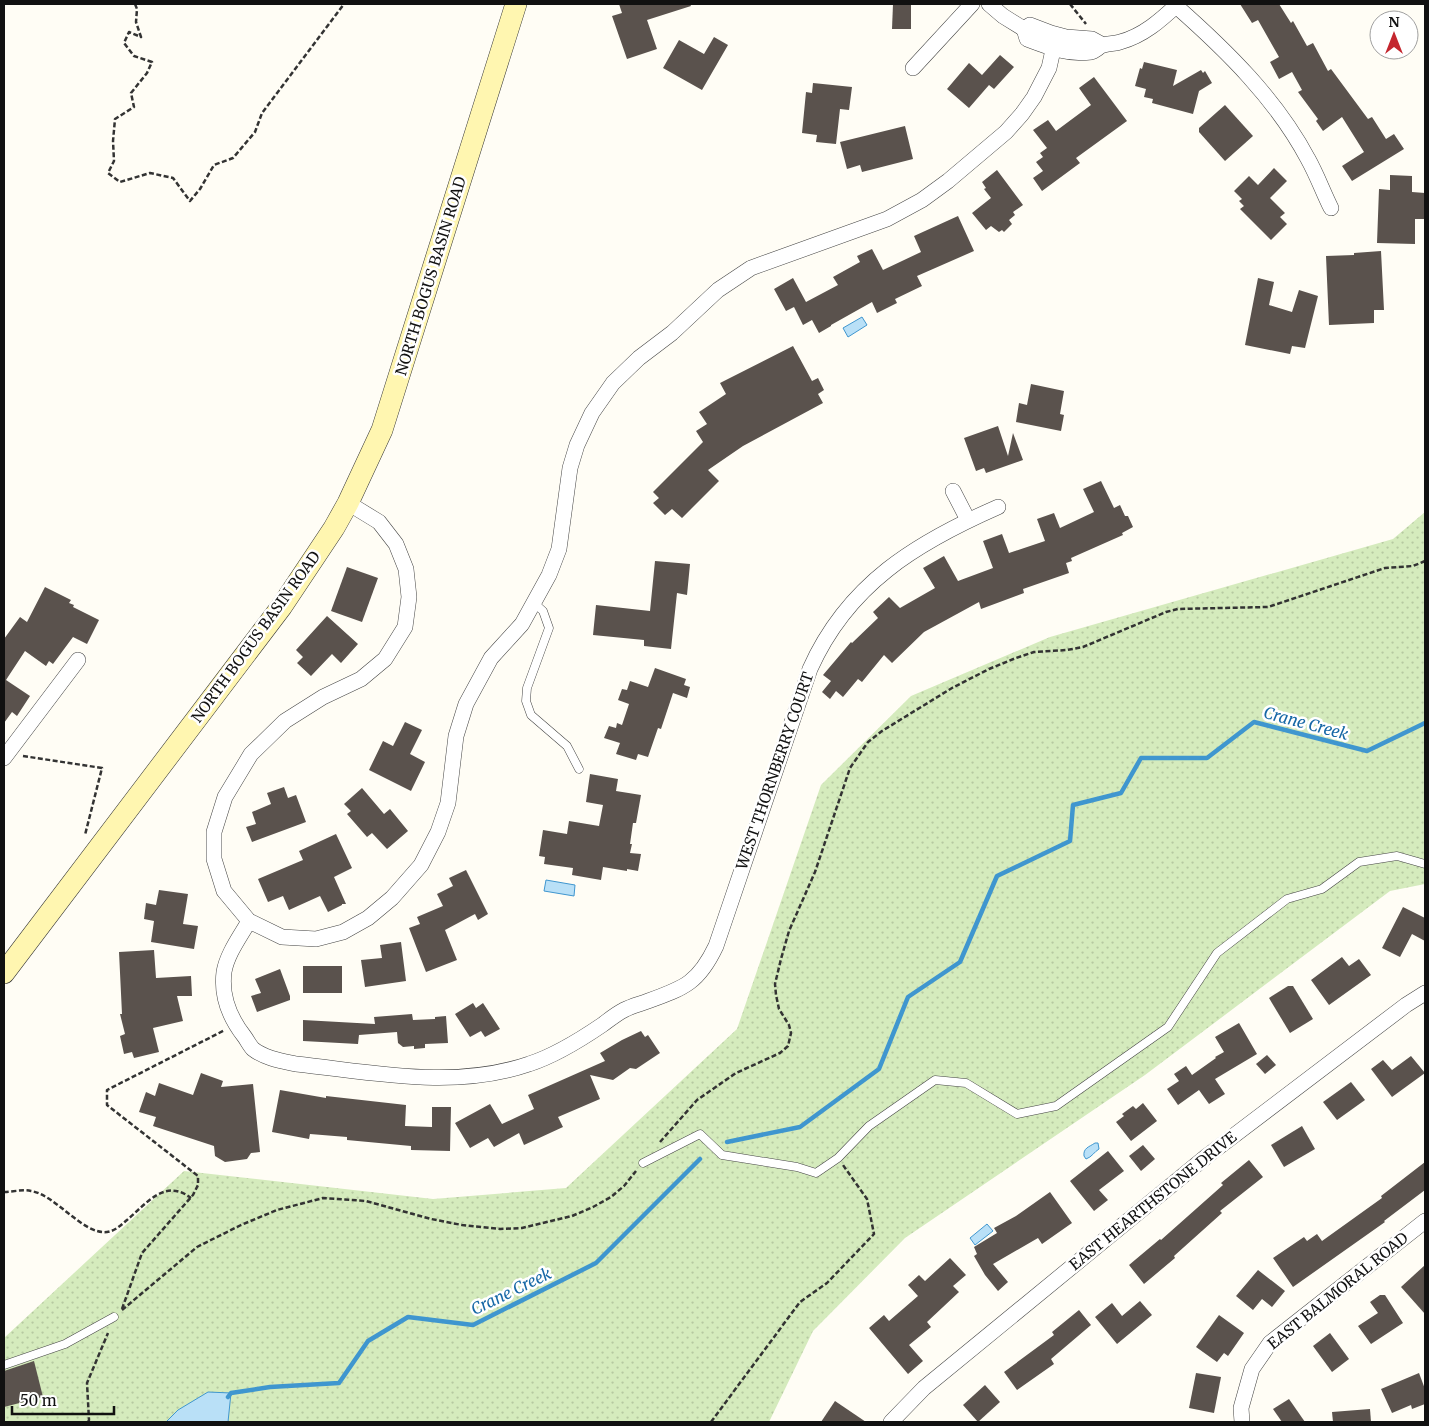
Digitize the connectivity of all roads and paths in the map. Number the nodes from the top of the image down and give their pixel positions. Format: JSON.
{"nodes":[{"id":1,"x":135,"y":4,"type":"edge"},
{"id":2,"x":344,"y":4,"type":"edge"},
{"id":3,"x":516,"y":4,"type":"edge"},
{"id":4,"x":972,"y":4,"type":"edge"},
{"id":5,"x":988,"y":4,"type":"edge"},
{"id":6,"x":1070,"y":4,"type":"edge"},
{"id":7,"x":1177,"y":5,"type":"edge"},
{"id":8,"x":1024,"y":29,"type":"junction"},
{"id":9,"x":1092,"y":31,"type":"dead end"},
{"id":10,"x":1103,"y":45,"type":"junction"},
{"id":11,"x":1053,"y":50,"type":"junction"},
{"id":12,"x":913,"y":68,"type":"dead end"},
{"id":13,"x":1331,"y":208,"type":"dead end"},
{"id":14,"x":953,"y":491,"type":"dead end"},
{"id":15,"x":348,"y":503,"type":"junction"},
{"id":16,"x":998,"y":507,"type":"dead end"},
{"id":17,"x":968,"y":520,"type":"junction"},
{"id":18,"x":1425,"y":561,"type":"edge"},
{"id":19,"x":534,"y":604,"type":"junction"},
{"id":20,"x":78,"y":660,"type":"dead end"},
{"id":21,"x":5,"y":756,"type":"edge"},
{"id":22,"x":579,"y":768,"type":"dead end"},
{"id":23,"x":83,"y":842,"type":"dead end"},
{"id":24,"x":1425,"y":864,"type":"edge"},
{"id":25,"x":249,"y":921,"type":"junction"},
{"id":26,"x":4,"y":973,"type":"edge"},
{"id":27,"x":1425,"y":993,"type":"edge"},
{"id":28,"x":235,"y":1024,"type":"junction"},
{"id":29,"x":838,"y":1158,"type":"junction"},
{"id":30,"x":643,"y":1163,"type":"junction"},
{"id":31,"x":4,"y":1192,"type":"edge"},
{"id":32,"x":191,"y":1198,"type":"junction"},
{"id":33,"x":1425,"y":1221,"type":"edge"},
{"id":34,"x":121,"y":1310,"type":"junction"},
{"id":35,"x":114,"y":1317,"type":"junction"},
{"id":36,"x":4,"y":1365,"type":"edge"},
{"id":37,"x":88,"y":1422,"type":"edge"},
{"id":38,"x":711,"y":1422,"type":"edge"},
{"id":39,"x":891,"y":1422,"type":"edge"},
{"id":40,"x":1242,"y":1422,"type":"edge"}],
"edges":[{"from":1,"to":2,"type":"path"},
{"from":3,"to":15,"type":"street","name":"NORTH BOGUS BASIN ROAD"},
{"from":4,"to":12,"type":"street"},
{"from":5,"to":8,"type":"street"},
{"from":6,"to":9,"type":"path"},
{"from":7,"to":10,"type":"street"},
{"from":7,"to":13,"type":"street"},
{"from":8,"to":10,"type":"street"},
{"from":8,"to":11,"type":"street"},
{"from":10,"to":11,"type":"street"},
{"from":11,"to":19,"type":"street"},
{"from":14,"to":17,"type":"street"},
{"from":15,"to":25,"type":"street"},
{"from":15,"to":26,"type":"street","name":"NORTH BOGUS BASIN ROAD"},
{"from":16,"to":17,"type":"street","name":"WEST THORNBERRY COURT"},
{"from":17,"to":28,"type":"street","name":"WEST THORNBERRY COURT"},
{"from":18,"to":30,"type":"path"},
{"from":19,"to":22,"type":"lane"},
{"from":19,"to":25,"type":"street"},
{"from":20,"to":21,"type":"street"},
{"from":21,"to":23,"type":"path"},
{"from":24,"to":29,"type":"lane"},
{"from":25,"to":28,"type":"street","name":"WEST THORNBERRY COURT"},
{"from":27,"to":39,"type":"street","name":"EAST HEARTHSTONE DRIVE"},
{"from":28,"to":32,"type":"path"},
{"from":29,"to":30,"type":"lane"},
{"from":29,"to":38,"type":"path"},
{"from":30,"to":34,"type":"path"},
{"from":31,"to":32,"type":"path"},
{"from":32,"to":34,"type":"path"},
{"from":33,"to":40,"type":"street","name":"EAST BALMORAL ROAD"},
{"from":34,"to":35,"type":"path"},
{"from":35,"to":36,"type":"lane"},
{"from":35,"to":37,"type":"path"}]}
